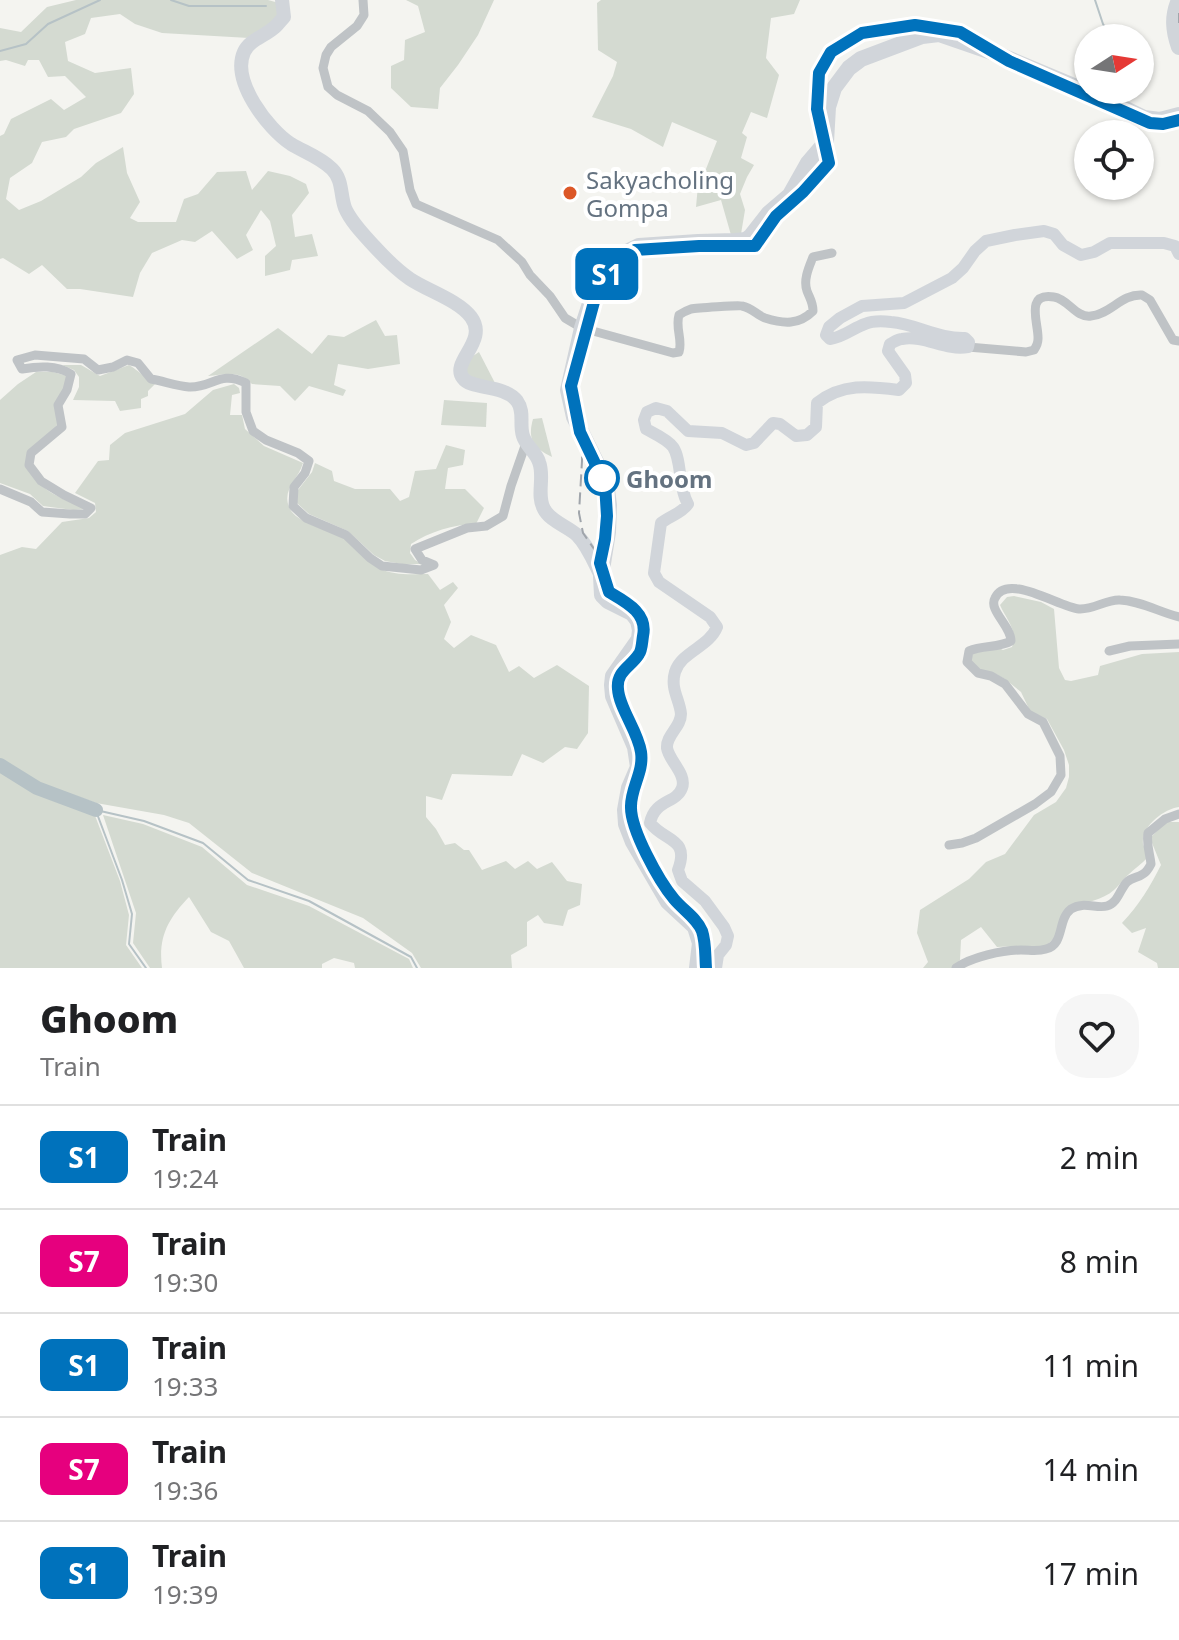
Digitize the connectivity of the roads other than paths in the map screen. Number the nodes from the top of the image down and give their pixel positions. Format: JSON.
{"nodes":[{"id":1,"x":282,"y":0,"type":"edge"},
{"id":2,"x":363,"y":0,"type":"edge"},
{"id":3,"x":1179,"y":0,"type":"edge"},
{"id":4,"x":1179,"y":47,"type":"edge"},
{"id":5,"x":1179,"y":115,"type":"edge"},
{"id":6,"x":832,"y":253,"type":"dead end"},
{"id":7,"x":1179,"y":254,"type":"edge"},
{"id":8,"x":585,"y":329,"type":"junction"},
{"id":9,"x":1179,"y":341,"type":"edge"},
{"id":10,"x":968,"y":347,"type":"junction"},
{"id":11,"x":526,"y":443,"type":"junction"},
{"id":12,"x":0,"y":489,"type":"edge"},
{"id":13,"x":601,"y":576,"type":"junction"},
{"id":14,"x":1179,"y":617,"type":"edge"},
{"id":15,"x":1179,"y":644,"type":"edge"},
{"id":16,"x":1109,"y":651,"type":"dead end"},
{"id":17,"x":1179,"y":814,"type":"edge"},
{"id":18,"x":949,"y":845,"type":"dead end"},
{"id":19,"x":697,"y":968,"type":"edge"},
{"id":20,"x":716,"y":968,"type":"edge"},
{"id":21,"x":956,"y":968,"type":"edge"}],
"edges":[{"from":1,"to":11,"type":"main road"},
{"from":2,"to":8,"type":"street"},
{"from":3,"to":4,"type":"highway"},
{"from":5,"to":8,"type":"highway"},
{"from":6,"to":8,"type":"street"},
{"from":7,"to":10,"type":"main road"},
{"from":8,"to":13,"type":"highway"},
{"from":9,"to":10,"type":"street"},
{"from":10,"to":20,"type":"main road"},
{"from":11,"to":12,"type":"street"},
{"from":11,"to":13,"type":"main road"},
{"from":13,"to":19,"type":"highway"},
{"from":14,"to":18,"type":"street"},
{"from":15,"to":16,"type":"street"},
{"from":17,"to":21,"type":"street"}]}
